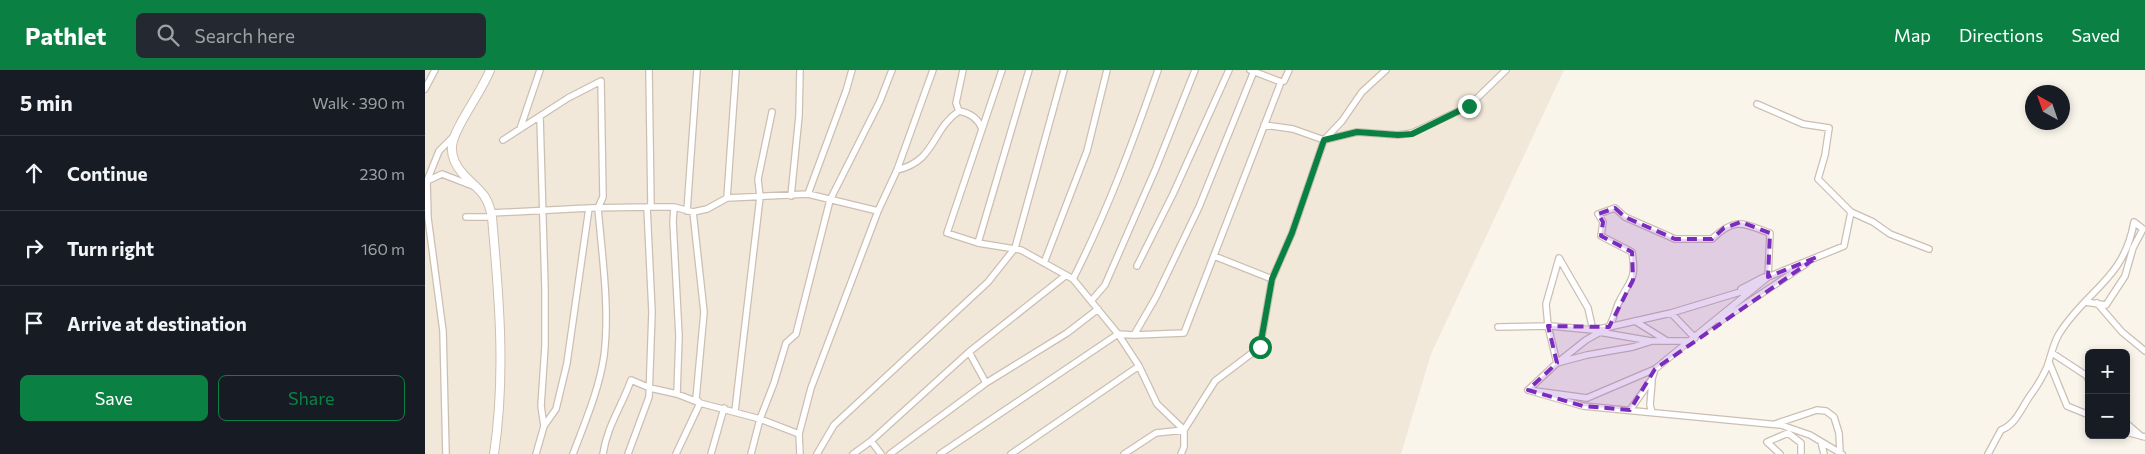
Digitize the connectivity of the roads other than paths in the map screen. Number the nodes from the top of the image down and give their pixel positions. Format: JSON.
{"nodes":[{"id":1,"x":435,"y":70,"type":"edge"},
{"id":2,"x":491,"y":70,"type":"edge"},
{"id":3,"x":540,"y":70,"type":"edge"},
{"id":4,"x":649,"y":70,"type":"edge"},
{"id":5,"x":697,"y":70,"type":"edge"},
{"id":6,"x":736,"y":70,"type":"edge"},
{"id":7,"x":800,"y":70,"type":"edge"},
{"id":8,"x":852,"y":70,"type":"edge"},
{"id":9,"x":891,"y":70,"type":"edge"},
{"id":10,"x":933,"y":70,"type":"edge"},
{"id":11,"x":963,"y":70,"type":"edge"},
{"id":12,"x":1002,"y":70,"type":"edge"},
{"id":13,"x":1029,"y":70,"type":"edge"},
{"id":14,"x":1064,"y":70,"type":"edge"},
{"id":15,"x":1107,"y":70,"type":"edge"},
{"id":16,"x":1158,"y":70,"type":"edge"},
{"id":17,"x":1195,"y":70,"type":"edge"},
{"id":18,"x":1229,"y":70,"type":"edge"},
{"id":19,"x":1289,"y":70,"type":"edge"},
{"id":20,"x":1386,"y":70,"type":"edge"},
{"id":21,"x":1506,"y":70,"type":"edge"},
{"id":22,"x":1252,"y":71,"type":"edge"},
{"id":23,"x":1281,"y":82,"type":"junction"},
{"id":24,"x":425,"y":89,"type":"edge"},
{"id":25,"x":1757,"y":104,"type":"dead end"},
{"id":26,"x":959,"y":111,"type":"junction"},
{"id":27,"x":772,"y":112,"type":"dead end"},
{"id":28,"x":540,"y":117,"type":"junction"},
{"id":29,"x":1265,"y":125,"type":"junction"},
{"id":30,"x":520,"y":129,"type":"junction"},
{"id":31,"x":982,"y":129,"type":"junction"},
{"id":32,"x":455,"y":134,"type":"junction"},
{"id":33,"x":503,"y":140,"type":"dead end"},
{"id":34,"x":1324,"y":140,"type":"junction"},
{"id":35,"x":897,"y":170,"type":"junction"},
{"id":36,"x":426,"y":181,"type":"edge"},
{"id":37,"x":480,"y":189,"type":"junction"},
{"id":38,"x":808,"y":194,"type":"junction"},
{"id":39,"x":791,"y":196,"type":"junction"},
{"id":40,"x":759,"y":197,"type":"junction"},
{"id":41,"x":727,"y":198,"type":"junction"},
{"id":42,"x":830,"y":200,"type":"junction"},
{"id":43,"x":649,"y":207,"type":"junction"},
{"id":44,"x":674,"y":207,"type":"junction"},
{"id":45,"x":589,"y":208,"type":"junction"},
{"id":46,"x":598,"y":208,"type":"junction"},
{"id":47,"x":690,"y":211,"type":"junction"},
{"id":48,"x":878,"y":211,"type":"junction"},
{"id":49,"x":543,"y":212,"type":"junction"},
{"id":50,"x":1851,"y":212,"type":"junction"},
{"id":51,"x":491,"y":215,"type":"junction"},
{"id":52,"x":466,"y":217,"type":"dead end"},
{"id":53,"x":978,"y":243,"type":"junction"},
{"id":54,"x":1015,"y":248,"type":"junction"},
{"id":55,"x":1929,"y":249,"type":"dead end"},
{"id":56,"x":1214,"y":256,"type":"junction"},
{"id":57,"x":1817,"y":257,"type":"junction"},
{"id":58,"x":1044,"y":263,"type":"junction"},
{"id":59,"x":1137,"y":266,"type":"dead end"},
{"id":60,"x":1065,"y":276,"type":"junction"},
{"id":61,"x":1768,"y":276,"type":"junction"},
{"id":62,"x":1073,"y":279,"type":"junction"},
{"id":63,"x":1272,"y":279,"type":"junction"},
{"id":64,"x":1754,"y":288,"type":"junction"},
{"id":65,"x":1730,"y":295,"type":"junction"},
{"id":66,"x":1091,"y":300,"type":"junction"},
{"id":67,"x":2085,"y":302,"type":"junction"},
{"id":68,"x":2097,"y":302,"type":"junction"},
{"id":69,"x":1098,"y":309,"type":"junction"},
{"id":70,"x":1671,"y":313,"type":"junction"},
{"id":71,"x":1635,"y":321,"type":"junction"},
{"id":72,"x":1548,"y":326,"type":"junction"},
{"id":73,"x":1592,"y":326,"type":"dead end"},
{"id":74,"x":1498,"y":327,"type":"dead end"},
{"id":75,"x":1609,"y":327,"type":"junction"},
{"id":76,"x":1599,"y":332,"type":"junction"},
{"id":77,"x":1118,"y":334,"type":"junction"},
{"id":78,"x":1134,"y":335,"type":"junction"},
{"id":79,"x":1696,"y":337,"type":"junction"},
{"id":80,"x":1652,"y":341,"type":"junction"},
{"id":81,"x":1667,"y":341,"type":"junction"},
{"id":82,"x":2145,"y":343,"type":"edge"},
{"id":83,"x":2136,"y":344,"type":"junction"},
{"id":84,"x":2145,"y":351,"type":"edge"},
{"id":85,"x":969,"y":352,"type":"junction"},
{"id":86,"x":2052,"y":353,"type":"junction"},
{"id":87,"x":2049,"y":362,"type":"junction"},
{"id":88,"x":1557,"y":363,"type":"junction"},
{"id":89,"x":1139,"y":366,"type":"junction"},
{"id":90,"x":1654,"y":372,"type":"junction"},
{"id":91,"x":2085,"y":375,"type":"edge"},
{"id":92,"x":986,"y":383,"type":"junction"},
{"id":93,"x":650,"y":388,"type":"junction"},
{"id":94,"x":1528,"y":390,"type":"junction"},
{"id":95,"x":677,"y":394,"type":"junction"},
{"id":96,"x":700,"y":402,"type":"junction"},
{"id":97,"x":724,"y":408,"type":"junction"},
{"id":98,"x":1630,"y":410,"type":"junction"},
{"id":99,"x":735,"y":411,"type":"junction"},
{"id":100,"x":1652,"y":412,"type":"junction"},
{"id":101,"x":2085,"y":413,"type":"edge"},
{"id":102,"x":760,"y":419,"type":"junction"},
{"id":103,"x":1775,"y":424,"type":"junction"},
{"id":104,"x":544,"y":426,"type":"junction"},
{"id":105,"x":2130,"y":426,"type":"edge"},
{"id":106,"x":1184,"y":430,"type":"junction"},
{"id":107,"x":2130,"y":433,"type":"edge"},
{"id":108,"x":799,"y":434,"type":"junction"},
{"id":109,"x":2143,"y":437,"type":"edge"},
{"id":110,"x":871,"y":441,"type":"junction"},
{"id":111,"x":1821,"y":442,"type":"junction"},
{"id":112,"x":446,"y":454,"type":"edge"},
{"id":113,"x":494,"y":454,"type":"edge"},
{"id":114,"x":536,"y":454,"type":"edge"},
{"id":115,"x":573,"y":454,"type":"edge"},
{"id":116,"x":603,"y":454,"type":"edge"},
{"id":117,"x":628,"y":454,"type":"edge"},
{"id":118,"x":676,"y":454,"type":"edge"},
{"id":119,"x":711,"y":454,"type":"edge"},
{"id":120,"x":751,"y":454,"type":"edge"},
{"id":121,"x":800,"y":454,"type":"edge"},
{"id":122,"x":817,"y":454,"type":"edge"},
{"id":123,"x":853,"y":454,"type":"edge"},
{"id":124,"x":881,"y":454,"type":"edge"},
{"id":125,"x":890,"y":454,"type":"edge"},
{"id":126,"x":941,"y":454,"type":"edge"},
{"id":127,"x":1011,"y":454,"type":"edge"},
{"id":128,"x":1124,"y":454,"type":"edge"},
{"id":129,"x":1181,"y":454,"type":"edge"},
{"id":130,"x":1780,"y":454,"type":"edge"},
{"id":131,"x":1801,"y":454,"type":"edge"},
{"id":132,"x":1824,"y":454,"type":"edge"},
{"id":133,"x":1841,"y":454,"type":"edge"},
{"id":134,"x":1988,"y":454,"type":"edge"}],
"edges":[{"from":1,"to":24,"type":"street"},
{"from":2,"to":32,"type":"street"},
{"from":3,"to":30,"type":"street"},
{"from":4,"to":43,"type":"street"},
{"from":5,"to":47,"type":"street"},
{"from":6,"to":41,"type":"street"},
{"from":7,"to":39,"type":"street"},
{"from":8,"to":38,"type":"street"},
{"from":9,"to":42,"type":"street"},
{"from":10,"to":35,"type":"street"},
{"from":11,"to":26,"type":"street"},
{"from":12,"to":31,"type":"street"},
{"from":13,"to":53,"type":"street"},
{"from":14,"to":54,"type":"street"},
{"from":15,"to":58,"type":"street"},
{"from":16,"to":62,"type":"street"},
{"from":17,"to":66,"type":"street"},
{"from":18,"to":59,"type":"street"},
{"from":19,"to":23,"type":"street"},
{"from":20,"to":34,"type":"street"},
{"from":21,"to":34,"type":"street"},
{"from":22,"to":23,"type":"street"},
{"from":22,"to":78,"type":"street"},
{"from":23,"to":29,"type":"street"},
{"from":25,"to":50,"type":"street"},
{"from":26,"to":31,"type":"street"},
{"from":26,"to":35,"type":"street"},
{"from":27,"to":40,"type":"street"},
{"from":28,"to":30,"type":"street"},
{"from":28,"to":46,"type":"street"},
{"from":28,"to":49,"type":"street"},
{"from":29,"to":34,"type":"street"},
{"from":29,"to":56,"type":"street"},
{"from":30,"to":33,"type":"street"},
{"from":31,"to":53,"type":"street"},
{"from":32,"to":36,"type":"street"},
{"from":32,"to":37,"type":"street"},
{"from":34,"to":63,"type":"street"},
{"from":35,"to":48,"type":"street"},
{"from":36,"to":37,"type":"street"},
{"from":36,"to":112,"type":"street"},
{"from":37,"to":51,"type":"street"},
{"from":38,"to":39,"type":"street"},
{"from":38,"to":42,"type":"street"},
{"from":39,"to":40,"type":"street"},
{"from":40,"to":41,"type":"street"},
{"from":40,"to":99,"type":"street"},
{"from":41,"to":47,"type":"street"},
{"from":42,"to":48,"type":"street"},
{"from":42,"to":102,"type":"street"},
{"from":43,"to":44,"type":"street"},
{"from":43,"to":46,"type":"street"},
{"from":43,"to":93,"type":"street"},
{"from":44,"to":47,"type":"street"},
{"from":44,"to":95,"type":"street"},
{"from":45,"to":46,"type":"street"},
{"from":45,"to":49,"type":"street"},
{"from":45,"to":104,"type":"street"},
{"from":46,"to":115,"type":"street"},
{"from":47,"to":96,"type":"street"},
{"from":48,"to":108,"type":"street"},
{"from":49,"to":51,"type":"street"},
{"from":49,"to":104,"type":"street"},
{"from":50,"to":55,"type":"street"},
{"from":50,"to":57,"type":"street"},
{"from":51,"to":52,"type":"street"},
{"from":51,"to":113,"type":"street"},
{"from":53,"to":54,"type":"street"},
{"from":54,"to":58,"type":"street"},
{"from":54,"to":122,"type":"street"},
{"from":56,"to":63,"type":"street"},
{"from":56,"to":78,"type":"street"},
{"from":57,"to":61,"type":"street"},
{"from":57,"to":79,"type":"street"},
{"from":58,"to":60,"type":"street"},
{"from":60,"to":62,"type":"street"},
{"from":60,"to":85,"type":"street"},
{"from":61,"to":64,"type":"street"},
{"from":61,"to":65,"type":"street"},
{"from":61,"to":75,"type":"street"},
{"from":62,"to":66,"type":"street"},
{"from":63,"to":106,"type":"street"},
{"from":64,"to":65,"type":"street"},
{"from":64,"to":79,"type":"street"},
{"from":65,"to":70,"type":"street"},
{"from":66,"to":69,"type":"street"},
{"from":67,"to":68,"type":"street"},
{"from":67,"to":68,"type":"street"},
{"from":67,"to":86,"type":"street"},
{"from":68,"to":83,"type":"street"},
{"from":69,"to":77,"type":"street"},
{"from":69,"to":92,"type":"street"},
{"from":70,"to":71,"type":"street"},
{"from":70,"to":79,"type":"street"},
{"from":71,"to":75,"type":"street"},
{"from":71,"to":81,"type":"street"},
{"from":72,"to":73,"type":"street"},
{"from":72,"to":74,"type":"street"},
{"from":72,"to":75,"type":"street"},
{"from":72,"to":88,"type":"street"},
{"from":75,"to":76,"type":"street"},
{"from":76,"to":80,"type":"street"},
{"from":76,"to":88,"type":"street"},
{"from":77,"to":78,"type":"street"},
{"from":77,"to":89,"type":"street"},
{"from":77,"to":126,"type":"street"},
{"from":79,"to":81,"type":"street"},
{"from":79,"to":90,"type":"street"},
{"from":80,"to":81,"type":"street"},
{"from":80,"to":88,"type":"street"},
{"from":82,"to":83,"type":"street"},
{"from":83,"to":84,"type":"street"},
{"from":85,"to":92,"type":"street"},
{"from":85,"to":110,"type":"street"},
{"from":86,"to":87,"type":"street"},
{"from":86,"to":91,"type":"street"},
{"from":87,"to":101,"type":"street"},
{"from":87,"to":134,"type":"street"},
{"from":88,"to":94,"type":"street"},
{"from":89,"to":106,"type":"street"},
{"from":89,"to":127,"type":"street"},
{"from":90,"to":94,"type":"street"},
{"from":90,"to":98,"type":"street"},
{"from":90,"to":100,"type":"street"},
{"from":92,"to":125,"type":"street"},
{"from":93,"to":95,"type":"street"},
{"from":93,"to":116,"type":"street"},
{"from":93,"to":117,"type":"street"},
{"from":94,"to":98,"type":"street"},
{"from":95,"to":96,"type":"street"},
{"from":96,"to":97,"type":"street"},
{"from":96,"to":118,"type":"street"},
{"from":97,"to":99,"type":"street"},
{"from":97,"to":119,"type":"street"},
{"from":98,"to":100,"type":"street"},
{"from":99,"to":102,"type":"street"},
{"from":100,"to":103,"type":"street"},
{"from":102,"to":108,"type":"street"},
{"from":102,"to":120,"type":"street"},
{"from":103,"to":111,"type":"street"},
{"from":103,"to":133,"type":"street"},
{"from":104,"to":114,"type":"street"},
{"from":105,"to":109,"type":"street"},
{"from":106,"to":128,"type":"street"},
{"from":106,"to":129,"type":"street"},
{"from":107,"to":109,"type":"street"},
{"from":108,"to":121,"type":"street"},
{"from":110,"to":123,"type":"street"},
{"from":110,"to":124,"type":"street"},
{"from":111,"to":132,"type":"street"},
{"from":111,"to":133,"type":"street"},
{"from":130,"to":131,"type":"street"}]}
